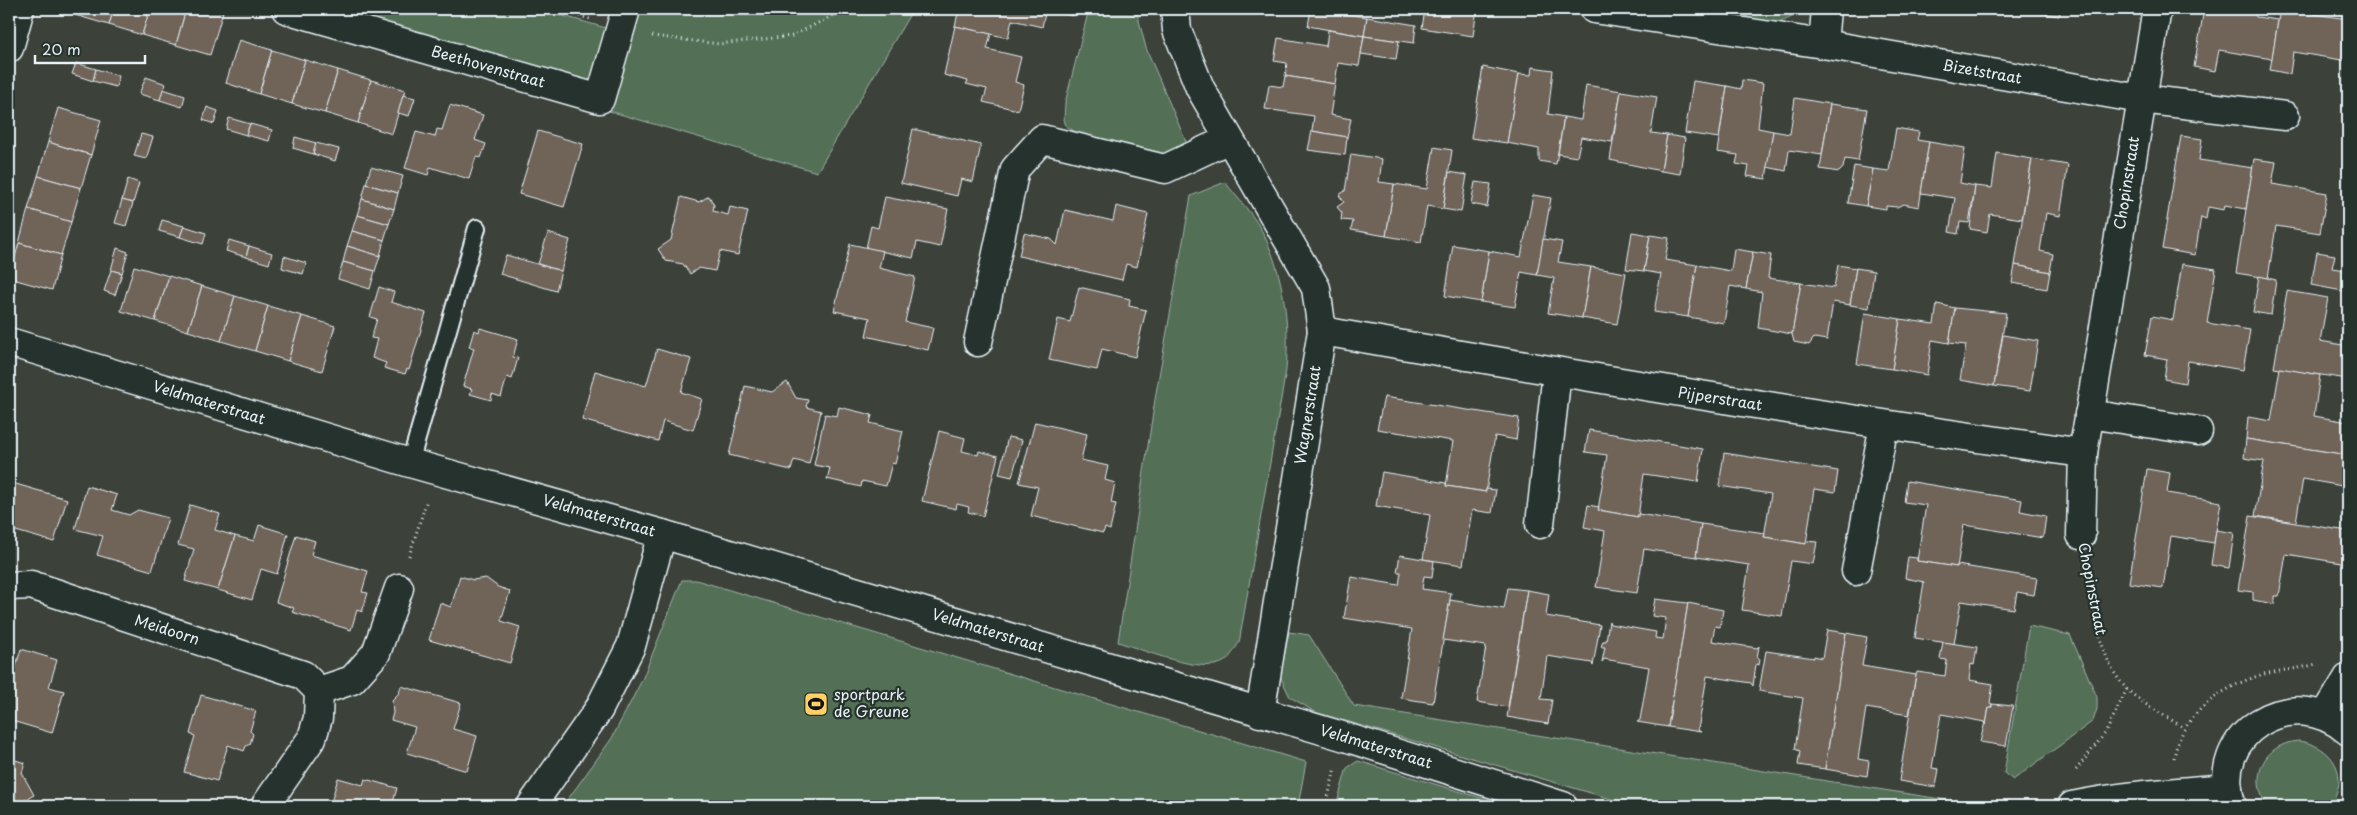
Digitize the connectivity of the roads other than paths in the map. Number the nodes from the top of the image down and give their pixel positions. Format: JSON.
{"nodes":[{"id":1,"x":20,"y":9,"type":"edge"},
{"id":2,"x":286,"y":9,"type":"edge"},
{"id":3,"x":1175,"y":9,"type":"edge"},
{"id":4,"x":1594,"y":9,"type":"edge"},
{"id":5,"x":1826,"y":9,"type":"edge"},
{"id":6,"x":2157,"y":9,"type":"edge"},
{"id":7,"x":623,"y":18,"type":"edge"},
{"id":8,"x":1823,"y":44,"type":"junction"},
{"id":9,"x":9,"y":48,"type":"edge"},
{"id":10,"x":2141,"y":100,"type":"junction"},
{"id":11,"x":2284,"y":116,"type":"dead end"},
{"id":12,"x":1229,"y":139,"type":"junction"},
{"id":13,"x":477,"y":228,"type":"dead end"},
{"id":14,"x":1322,"y":331,"type":"junction"},
{"id":15,"x":9,"y":342,"type":"edge"},
{"id":16,"x":978,"y":342,"type":"dead end"},
{"id":17,"x":1557,"y":372,"type":"junction"},
{"id":18,"x":2089,"y":414,"type":"junction"},
{"id":19,"x":1884,"y":425,"type":"junction"},
{"id":20,"x":2198,"y":431,"type":"dead end"},
{"id":21,"x":2083,"y":453,"type":"junction"},
{"id":22,"x":410,"y":463,"type":"junction"},
{"id":23,"x":1540,"y":524,"type":"dead end"},
{"id":24,"x":662,"y":534,"type":"junction"},
{"id":25,"x":2081,"y":535,"type":"road end"},
{"id":26,"x":1856,"y":571,"type":"dead end"},
{"id":27,"x":9,"y":586,"type":"edge"},
{"id":28,"x":399,"y":588,"type":"road end"},
{"id":29,"x":2348,"y":678,"type":"edge"},
{"id":30,"x":319,"y":691,"type":"junction"},
{"id":31,"x":1260,"y":713,"type":"junction"},
{"id":32,"x":2325,"y":716,"type":"junction"},
{"id":33,"x":2348,"y":731,"type":"edge"},
{"id":34,"x":2230,"y":797,"type":"edge"},
{"id":35,"x":265,"y":806,"type":"edge"},
{"id":36,"x":531,"y":806,"type":"edge"},
{"id":37,"x":1563,"y":806,"type":"edge"},
{"id":38,"x":2072,"y":806,"type":"edge"}],
"edges":[{"from":1,"to":9,"type":"street"},
{"from":2,"to":7,"type":"street","name":"Beethovenstraat"},
{"from":3,"to":12,"type":"street","name":"Wagnerstraat"},
{"from":4,"to":8,"type":"street","name":"Bizetstraat"},
{"from":5,"to":8,"type":"street"},
{"from":6,"to":10,"type":"street","name":"Chopinstraat"},
{"from":8,"to":10,"type":"street","name":"Bizetstraat"},
{"from":10,"to":11,"type":"street"},
{"from":10,"to":18,"type":"street","name":"Chopinstraat"},
{"from":12,"to":14,"type":"street","name":"Wagnerstraat"},
{"from":12,"to":16,"type":"street"},
{"from":13,"to":22,"type":"lane"},
{"from":14,"to":17,"type":"street","name":"Pijperstraat"},
{"from":14,"to":31,"type":"street","name":"Wagnerstraat"},
{"from":15,"to":22,"type":"street","name":"Veldmaterstraat"},
{"from":17,"to":19,"type":"street","name":"Pijperstraat"},
{"from":17,"to":23,"type":"street"},
{"from":18,"to":20,"type":"street"},
{"from":18,"to":21,"type":"street","name":"Chopinstraat"},
{"from":19,"to":21,"type":"street","name":"Pijperstraat"},
{"from":19,"to":26,"type":"street"},
{"from":21,"to":25,"type":"street","name":"Chopinstraat"},
{"from":22,"to":24,"type":"street","name":"Veldmaterstraat"},
{"from":24,"to":31,"type":"street","name":"Veldmaterstraat"},
{"from":24,"to":36,"type":"street"},
{"from":27,"to":30,"type":"street","name":"Meidoorn"},
{"from":28,"to":30,"type":"street"},
{"from":29,"to":32,"type":"street"},
{"from":30,"to":35,"type":"street"},
{"from":31,"to":37,"type":"street","name":"Veldmaterstraat"},
{"from":32,"to":33,"type":"street"},
{"from":32,"to":34,"type":"street"},
{"from":34,"to":38,"type":"street"}]}
